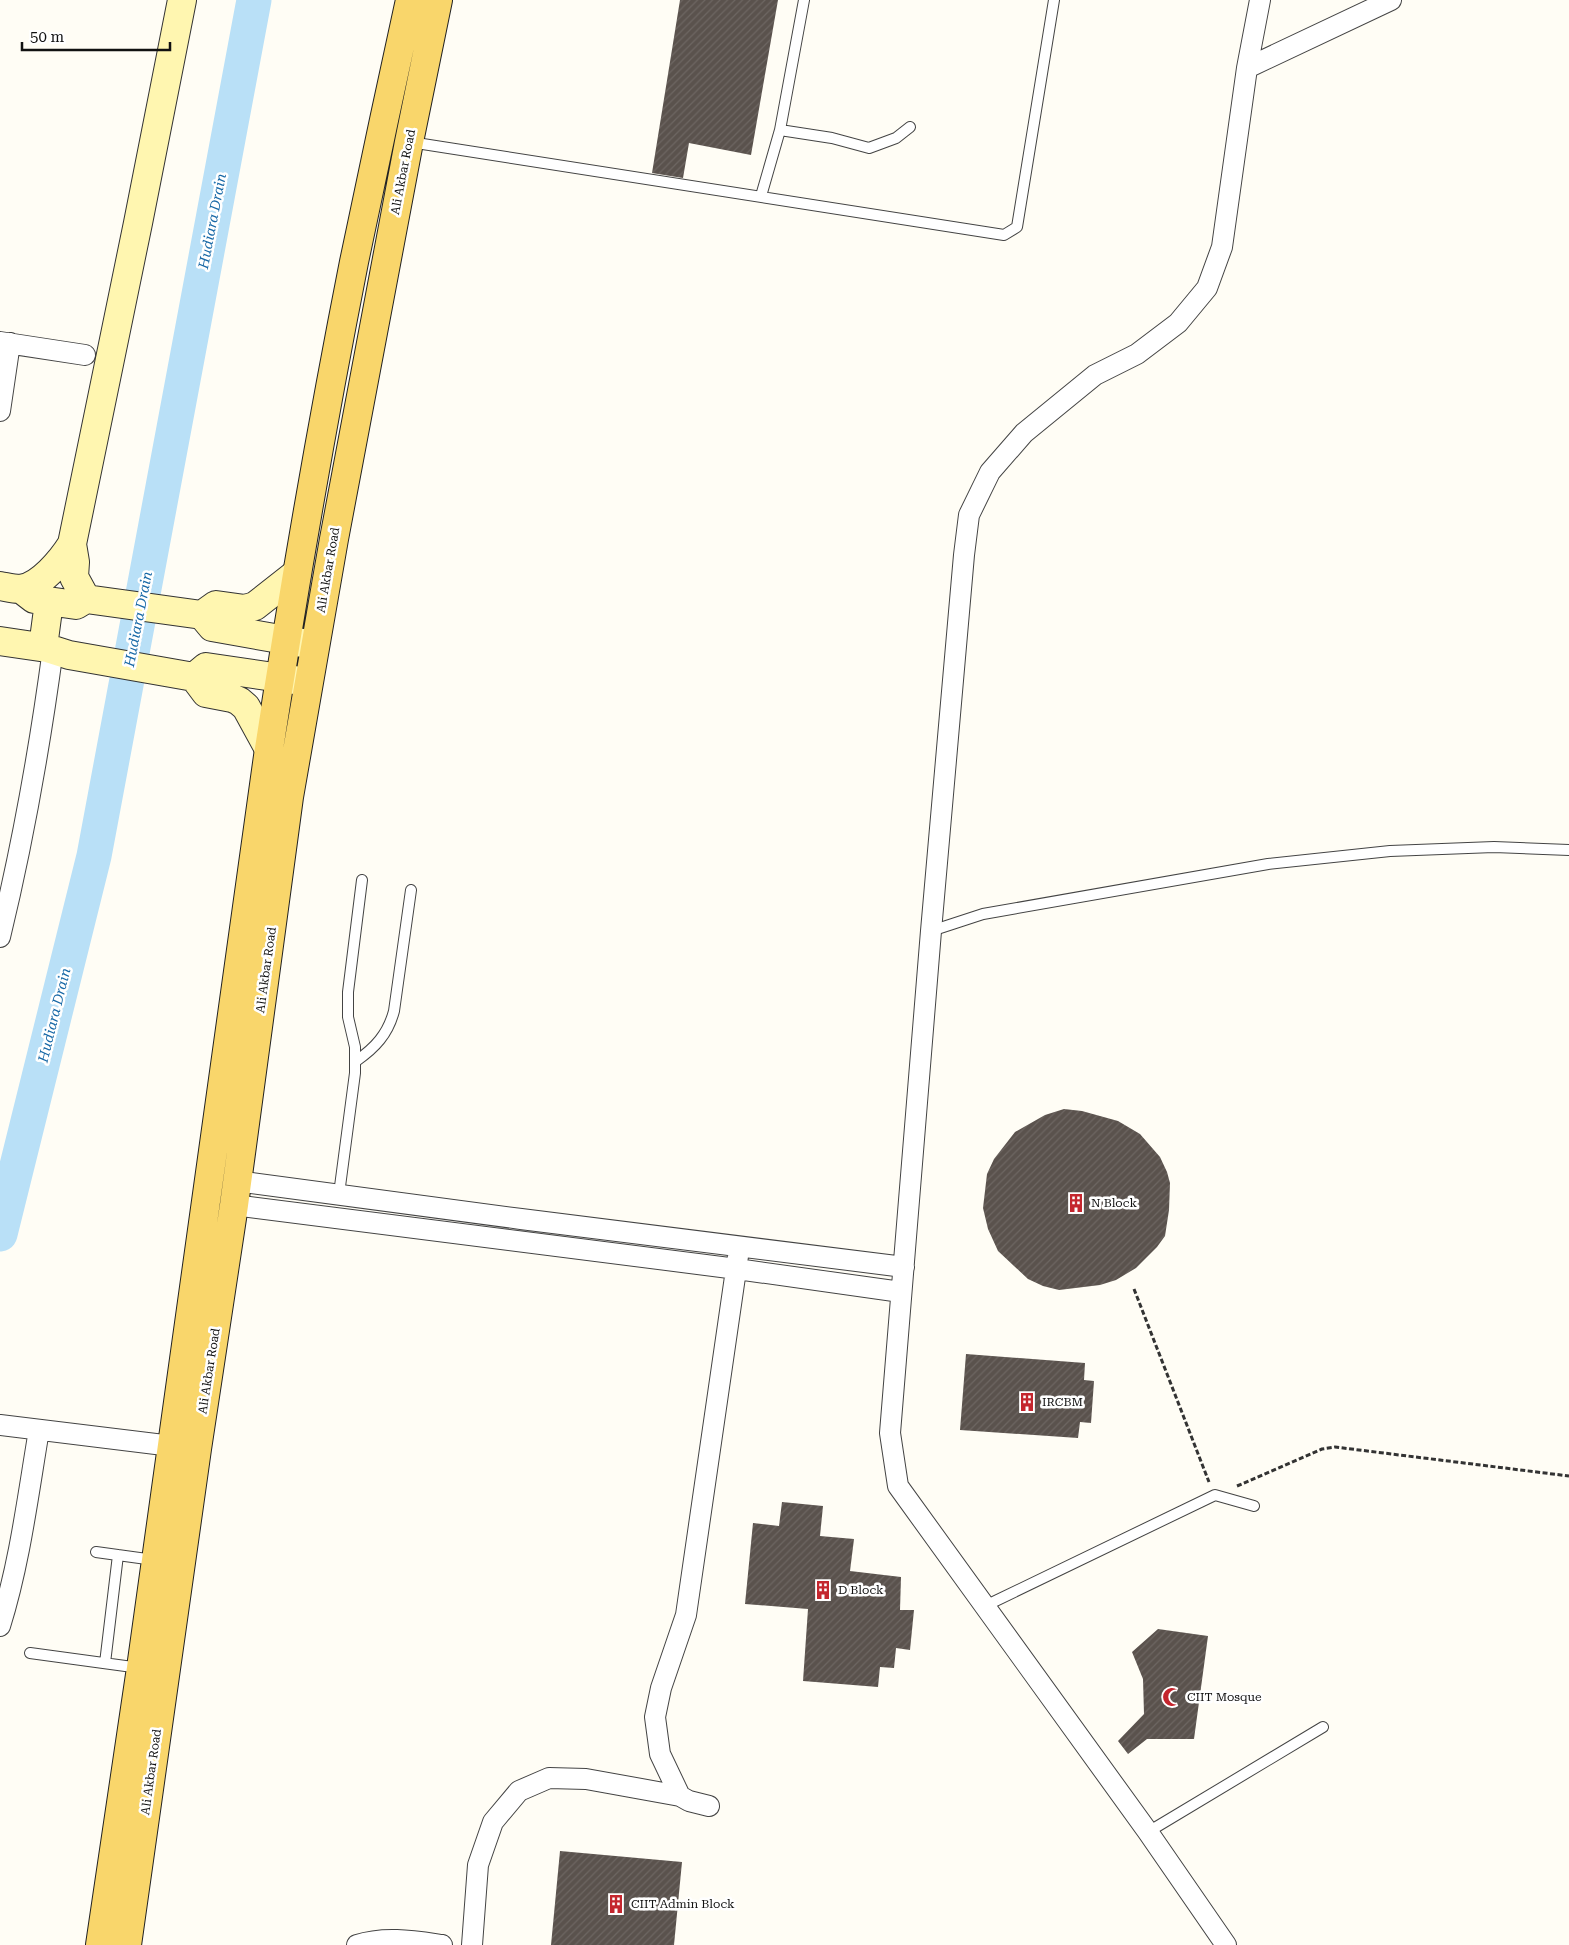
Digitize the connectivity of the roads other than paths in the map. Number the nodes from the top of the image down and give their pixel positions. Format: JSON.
{"nodes":[{"id":1,"x":182,"y":0,"type":"edge"},
{"id":2,"x":410,"y":0,"type":"edge"},
{"id":3,"x":438,"y":0,"type":"edge"},
{"id":4,"x":804,"y":0,"type":"edge"},
{"id":5,"x":1054,"y":0,"type":"edge"},
{"id":6,"x":1260,"y":0,"type":"edge"},
{"id":7,"x":1391,"y":0,"type":"edge"},
{"id":8,"x":1247,"y":68,"type":"junction"},
{"id":9,"x":910,"y":126,"type":"dead end"},
{"id":10,"x":780,"y":130,"type":"junction"},
{"id":11,"x":409,"y":142,"type":"junction"},
{"id":12,"x":761,"y":196,"type":"junction"},
{"id":13,"x":5,"y":343,"type":"edge"},
{"id":14,"x":85,"y":355,"type":"dead end"},
{"id":15,"x":0,"y":411,"type":"edge"},
{"id":16,"x":72,"y":544,"type":"junction"},
{"id":17,"x":296,"y":573,"type":"junction"},
{"id":18,"x":10,"y":588,"type":"edge"},
{"id":19,"x":88,"y":599,"type":"junction"},
{"id":20,"x":49,"y":602,"type":"junction"},
{"id":21,"x":202,"y":615,"type":"junction"},
{"id":22,"x":286,"y":640,"type":"junction"},
{"id":23,"x":0,"y":641,"type":"edge"},
{"id":24,"x":314,"y":645,"type":"junction"},
{"id":25,"x":55,"y":651,"type":"junction"},
{"id":26,"x":194,"y":677,"type":"junction"},
{"id":27,"x":280,"y":677,"type":"junction"},
{"id":28,"x":308,"y":682,"type":"junction"},
{"id":29,"x":268,"y":749,"type":"junction"},
{"id":30,"x":1569,"y":850,"type":"edge"},
{"id":31,"x":362,"y":880,"type":"dead end"},
{"id":32,"x":412,"y":890,"type":"dead end"},
{"id":33,"x":931,"y":931,"type":"junction"},
{"id":34,"x":0,"y":937,"type":"edge"},
{"id":35,"x":356,"y":1061,"type":"junction"},
{"id":36,"x":235,"y":1193,"type":"junction"},
{"id":37,"x":339,"y":1194,"type":"junction"},
{"id":38,"x":739,"y":1247,"type":"junction"},
{"id":39,"x":904,"y":1266,"type":"junction"},
{"id":40,"x":737,"y":1269,"type":"junction"},
{"id":41,"x":901,"y":1292,"type":"junction"},
{"id":42,"x":0,"y":1425,"type":"edge"},
{"id":43,"x":30,"y":1428,"type":"junction"},
{"id":44,"x":172,"y":1446,"type":"junction"},
{"id":45,"x":1254,"y":1506,"type":"dead end"},
{"id":46,"x":96,"y":1552,"type":"dead end"},
{"id":47,"x":118,"y":1555,"type":"junction"},
{"id":48,"x":156,"y":1560,"type":"junction"},
{"id":49,"x":985,"y":1606,"type":"junction"},
{"id":50,"x":0,"y":1626,"type":"edge"},
{"id":51,"x":30,"y":1653,"type":"dead end"},
{"id":52,"x":105,"y":1663,"type":"junction"},
{"id":53,"x":141,"y":1668,"type":"junction"},
{"id":54,"x":1322,"y":1727,"type":"dead end"},
{"id":55,"x":680,"y":1796,"type":"junction"},
{"id":56,"x":709,"y":1806,"type":"dead end"},
{"id":57,"x":1148,"y":1832,"type":"junction"},
{"id":58,"x":100,"y":1945,"type":"edge"},
{"id":59,"x":127,"y":1945,"type":"edge"},
{"id":60,"x":357,"y":1945,"type":"edge"},
{"id":61,"x":442,"y":1945,"type":"edge"},
{"id":62,"x":472,"y":1945,"type":"edge"},
{"id":63,"x":1226,"y":1945,"type":"edge"}],
"edges":[{"from":1,"to":16,"type":"main road"},
{"from":2,"to":17,"type":"main road","name":"Ali Akbar Road"},
{"from":3,"to":11,"type":"main road","name":"Ali Akbar Road"},
{"from":4,"to":10,"type":"lane"},
{"from":5,"to":12,"type":"lane"},
{"from":6,"to":8,"type":"street"},
{"from":7,"to":8,"type":"street"},
{"from":8,"to":33,"type":"street"},
{"from":9,"to":10,"type":"lane"},
{"from":10,"to":12,"type":"lane"},
{"from":11,"to":12,"type":"lane"},
{"from":11,"to":24,"type":"main road","name":"Ali Akbar Road"},
{"from":13,"to":14,"type":"street"},
{"from":13,"to":15,"type":"street"},
{"from":16,"to":18,"type":"main road"},
{"from":16,"to":19,"type":"main road"},
{"from":17,"to":21,"type":"main road"},
{"from":17,"to":22,"type":"main road","name":"Ali Akbar Road"},
{"from":18,"to":20,"type":"main road"},
{"from":19,"to":20,"type":"main road"},
{"from":19,"to":21,"type":"main road"},
{"from":20,"to":25,"type":"main road"},
{"from":21,"to":22,"type":"main road"},
{"from":22,"to":24,"type":"main road"},
{"from":22,"to":27,"type":"main road","name":"Ali Akbar Road"},
{"from":23,"to":25,"type":"main road"},
{"from":24,"to":28,"type":"main road","name":"Ali Akbar Road"},
{"from":25,"to":26,"type":"main road"},
{"from":25,"to":34,"type":"street"},
{"from":26,"to":27,"type":"main road"},
{"from":26,"to":29,"type":"main road"},
{"from":27,"to":28,"type":"main road"},
{"from":27,"to":29,"type":"main road","name":"Ali Akbar Road"},
{"from":28,"to":36,"type":"main road","name":"Ali Akbar Road"},
{"from":29,"to":44,"type":"main road","name":"Ali Akbar Road"},
{"from":30,"to":33,"type":"lane"},
{"from":31,"to":35,"type":"lane"},
{"from":32,"to":35,"type":"lane"},
{"from":33,"to":39,"type":"street"},
{"from":35,"to":37,"type":"lane"},
{"from":36,"to":37,"type":"street"},
{"from":36,"to":40,"type":"street"},
{"from":36,"to":59,"type":"main road","name":"Ali Akbar Road"},
{"from":37,"to":38,"type":"street"},
{"from":38,"to":39,"type":"street"},
{"from":38,"to":40,"type":"street"},
{"from":39,"to":41,"type":"street"},
{"from":40,"to":41,"type":"street"},
{"from":40,"to":55,"type":"street"},
{"from":41,"to":49,"type":"street"},
{"from":42,"to":43,"type":"street"},
{"from":43,"to":44,"type":"street"},
{"from":43,"to":50,"type":"street"},
{"from":44,"to":48,"type":"main road","name":"Ali Akbar Road"},
{"from":45,"to":49,"type":"lane"},
{"from":46,"to":47,"type":"lane"},
{"from":47,"to":48,"type":"lane"},
{"from":47,"to":52,"type":"lane"},
{"from":48,"to":53,"type":"main road","name":"Ali Akbar Road"},
{"from":49,"to":57,"type":"street"},
{"from":51,"to":52,"type":"lane"},
{"from":52,"to":53,"type":"lane"},
{"from":53,"to":58,"type":"main road","name":"Ali Akbar Road"},
{"from":54,"to":57,"type":"lane"},
{"from":55,"to":56,"type":"street"},
{"from":55,"to":62,"type":"street"},
{"from":57,"to":63,"type":"street"},
{"from":60,"to":61,"type":"street"}]}
